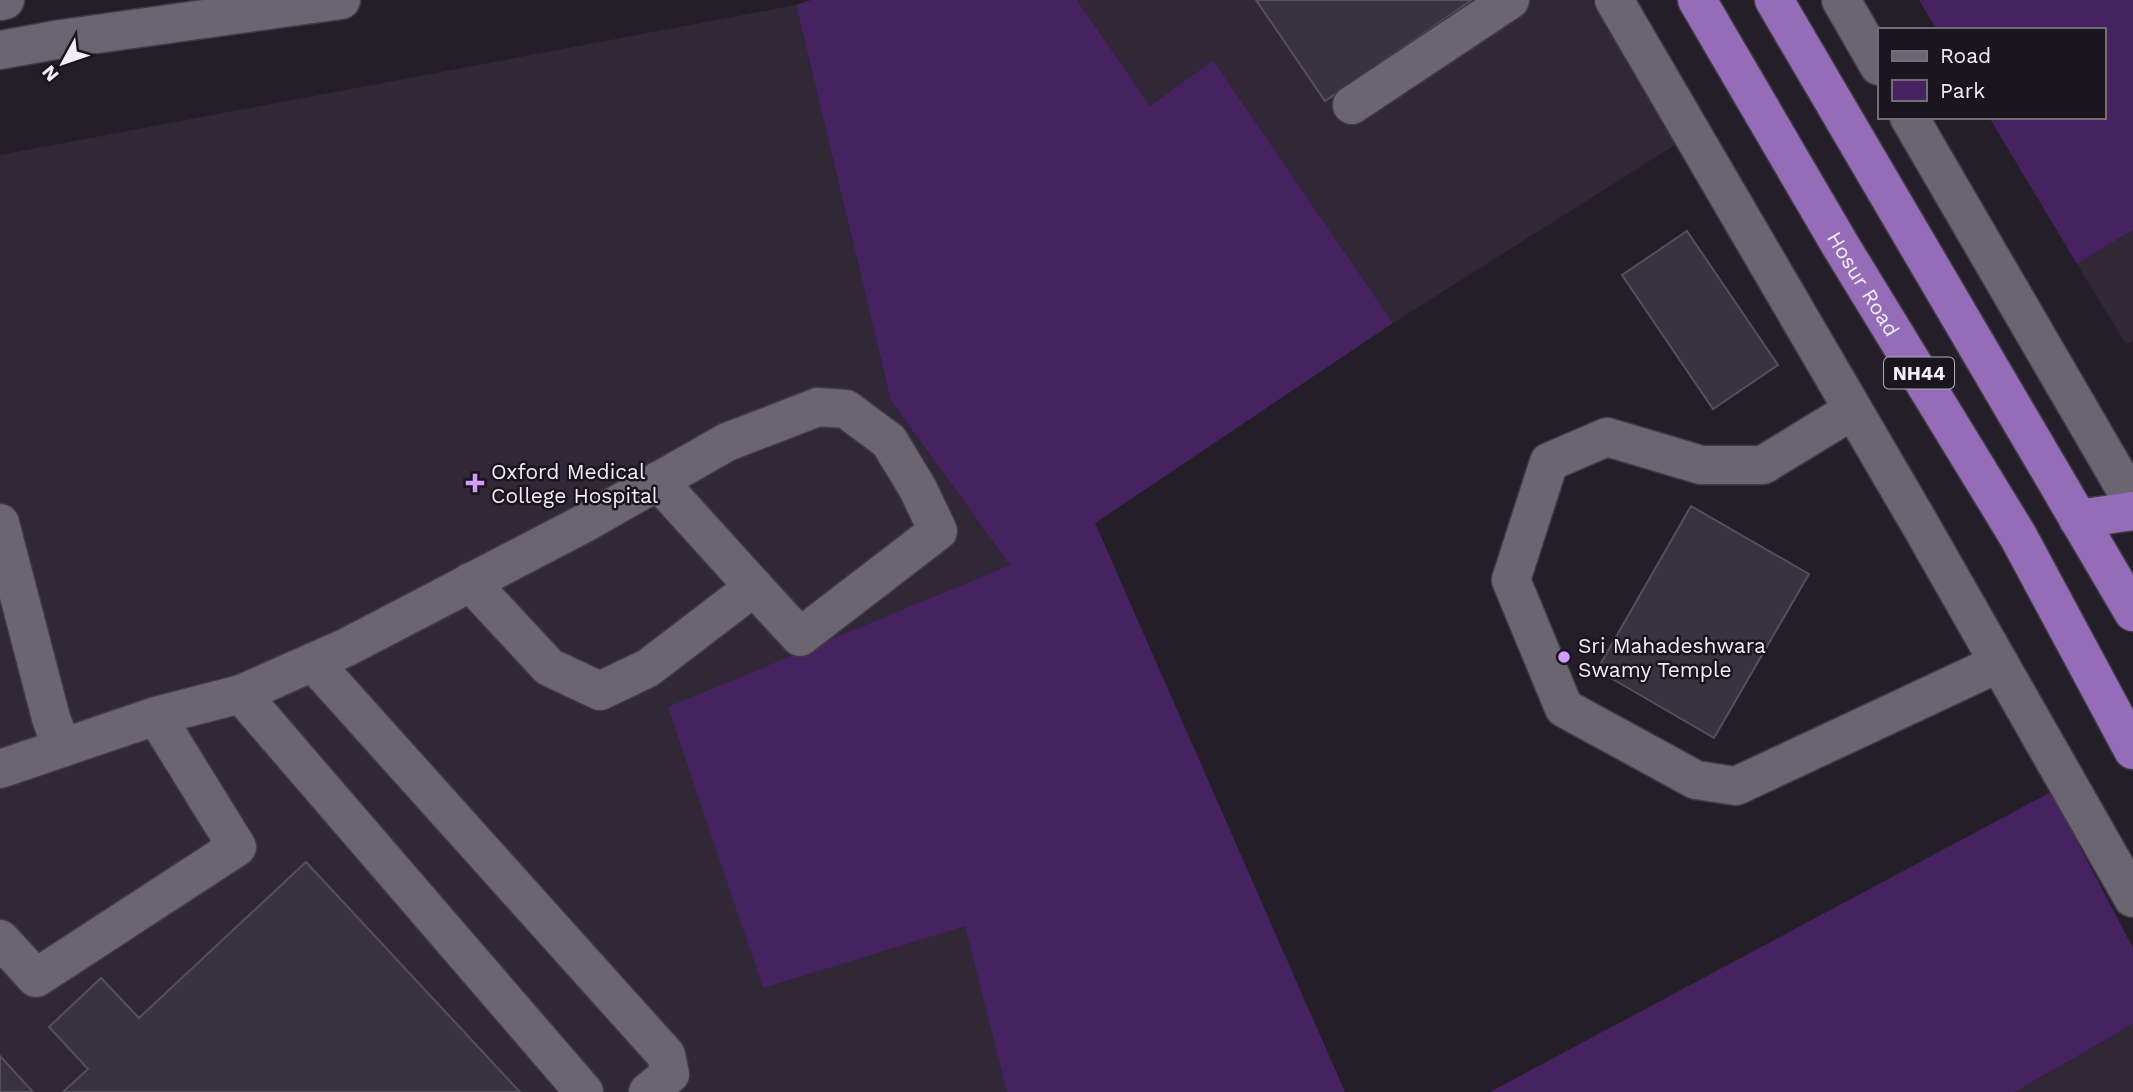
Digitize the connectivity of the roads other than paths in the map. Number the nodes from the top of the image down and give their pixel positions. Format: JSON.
{"nodes":[{"id":1,"x":5,"y":0,"type":"edge"},
{"id":2,"x":341,"y":0,"type":"edge"},
{"id":3,"x":1510,"y":0,"type":"edge"},
{"id":4,"x":1614,"y":0,"type":"edge"},
{"id":5,"x":1697,"y":0,"type":"edge"},
{"id":6,"x":1774,"y":0,"type":"edge"},
{"id":7,"x":1841,"y":0,"type":"edge"},
{"id":8,"x":0,"y":1,"type":"edge"},
{"id":9,"x":0,"y":50,"type":"edge"},
{"id":10,"x":1878,"y":64,"type":"edge"},
{"id":11,"x":1352,"y":105,"type":"dead end"},
{"id":12,"x":1910,"y":119,"type":"edge"},
{"id":13,"x":1853,"y":410,"type":"junction"},
{"id":14,"x":658,"y":481,"type":"junction"},
{"id":15,"x":2133,"y":502,"type":"edge"},
{"id":16,"x":2133,"y":511,"type":"edge"},
{"id":17,"x":2078,"y":519,"type":"junction"},
{"id":18,"x":0,"y":523,"type":"edge"},
{"id":19,"x":470,"y":582,"type":"junction"},
{"id":20,"x":754,"y":587,"type":"junction"},
{"id":21,"x":2133,"y":612,"type":"edge"},
{"id":22,"x":313,"y":662,"type":"junction"},
{"id":23,"x":1999,"y":663,"type":"junction"},
{"id":24,"x":241,"y":694,"type":"junction"},
{"id":25,"x":156,"y":716,"type":"junction"},
{"id":26,"x":62,"y":748,"type":"junction"},
{"id":27,"x":2133,"y":750,"type":"edge"},
{"id":28,"x":0,"y":769,"type":"edge"},
{"id":29,"x":2133,"y":898,"type":"edge"},
{"id":30,"x":0,"y":939,"type":"edge"},
{"id":31,"x":584,"y":1092,"type":"edge"},
{"id":32,"x":648,"y":1092,"type":"edge"}],
"edges":[{"from":1,"to":8,"type":"street"},
{"from":2,"to":9,"type":"street"},
{"from":3,"to":11,"type":"street"},
{"from":4,"to":13,"type":"street"},
{"from":5,"to":27,"type":"highway","name":"Hosur Road","number":"NH44"},
{"from":6,"to":17,"type":"highway","number":"NH44"},
{"from":7,"to":10,"type":"street"},
{"from":12,"to":15,"type":"street"},
{"from":13,"to":23,"type":"street"},
{"from":13,"to":23,"type":"street"},
{"from":14,"to":19,"type":"street"},
{"from":14,"to":20,"type":"street"},
{"from":14,"to":20,"type":"street"},
{"from":16,"to":17,"type":"highway"},
{"from":17,"to":21,"type":"highway","number":"NH44"},
{"from":18,"to":26,"type":"street"},
{"from":19,"to":20,"type":"street"},
{"from":19,"to":22,"type":"street"},
{"from":22,"to":24,"type":"street"},
{"from":22,"to":32,"type":"street"},
{"from":23,"to":29,"type":"street"},
{"from":24,"to":25,"type":"street"},
{"from":24,"to":31,"type":"street"},
{"from":25,"to":26,"type":"street"},
{"from":25,"to":30,"type":"street"},
{"from":26,"to":28,"type":"street"}]}
